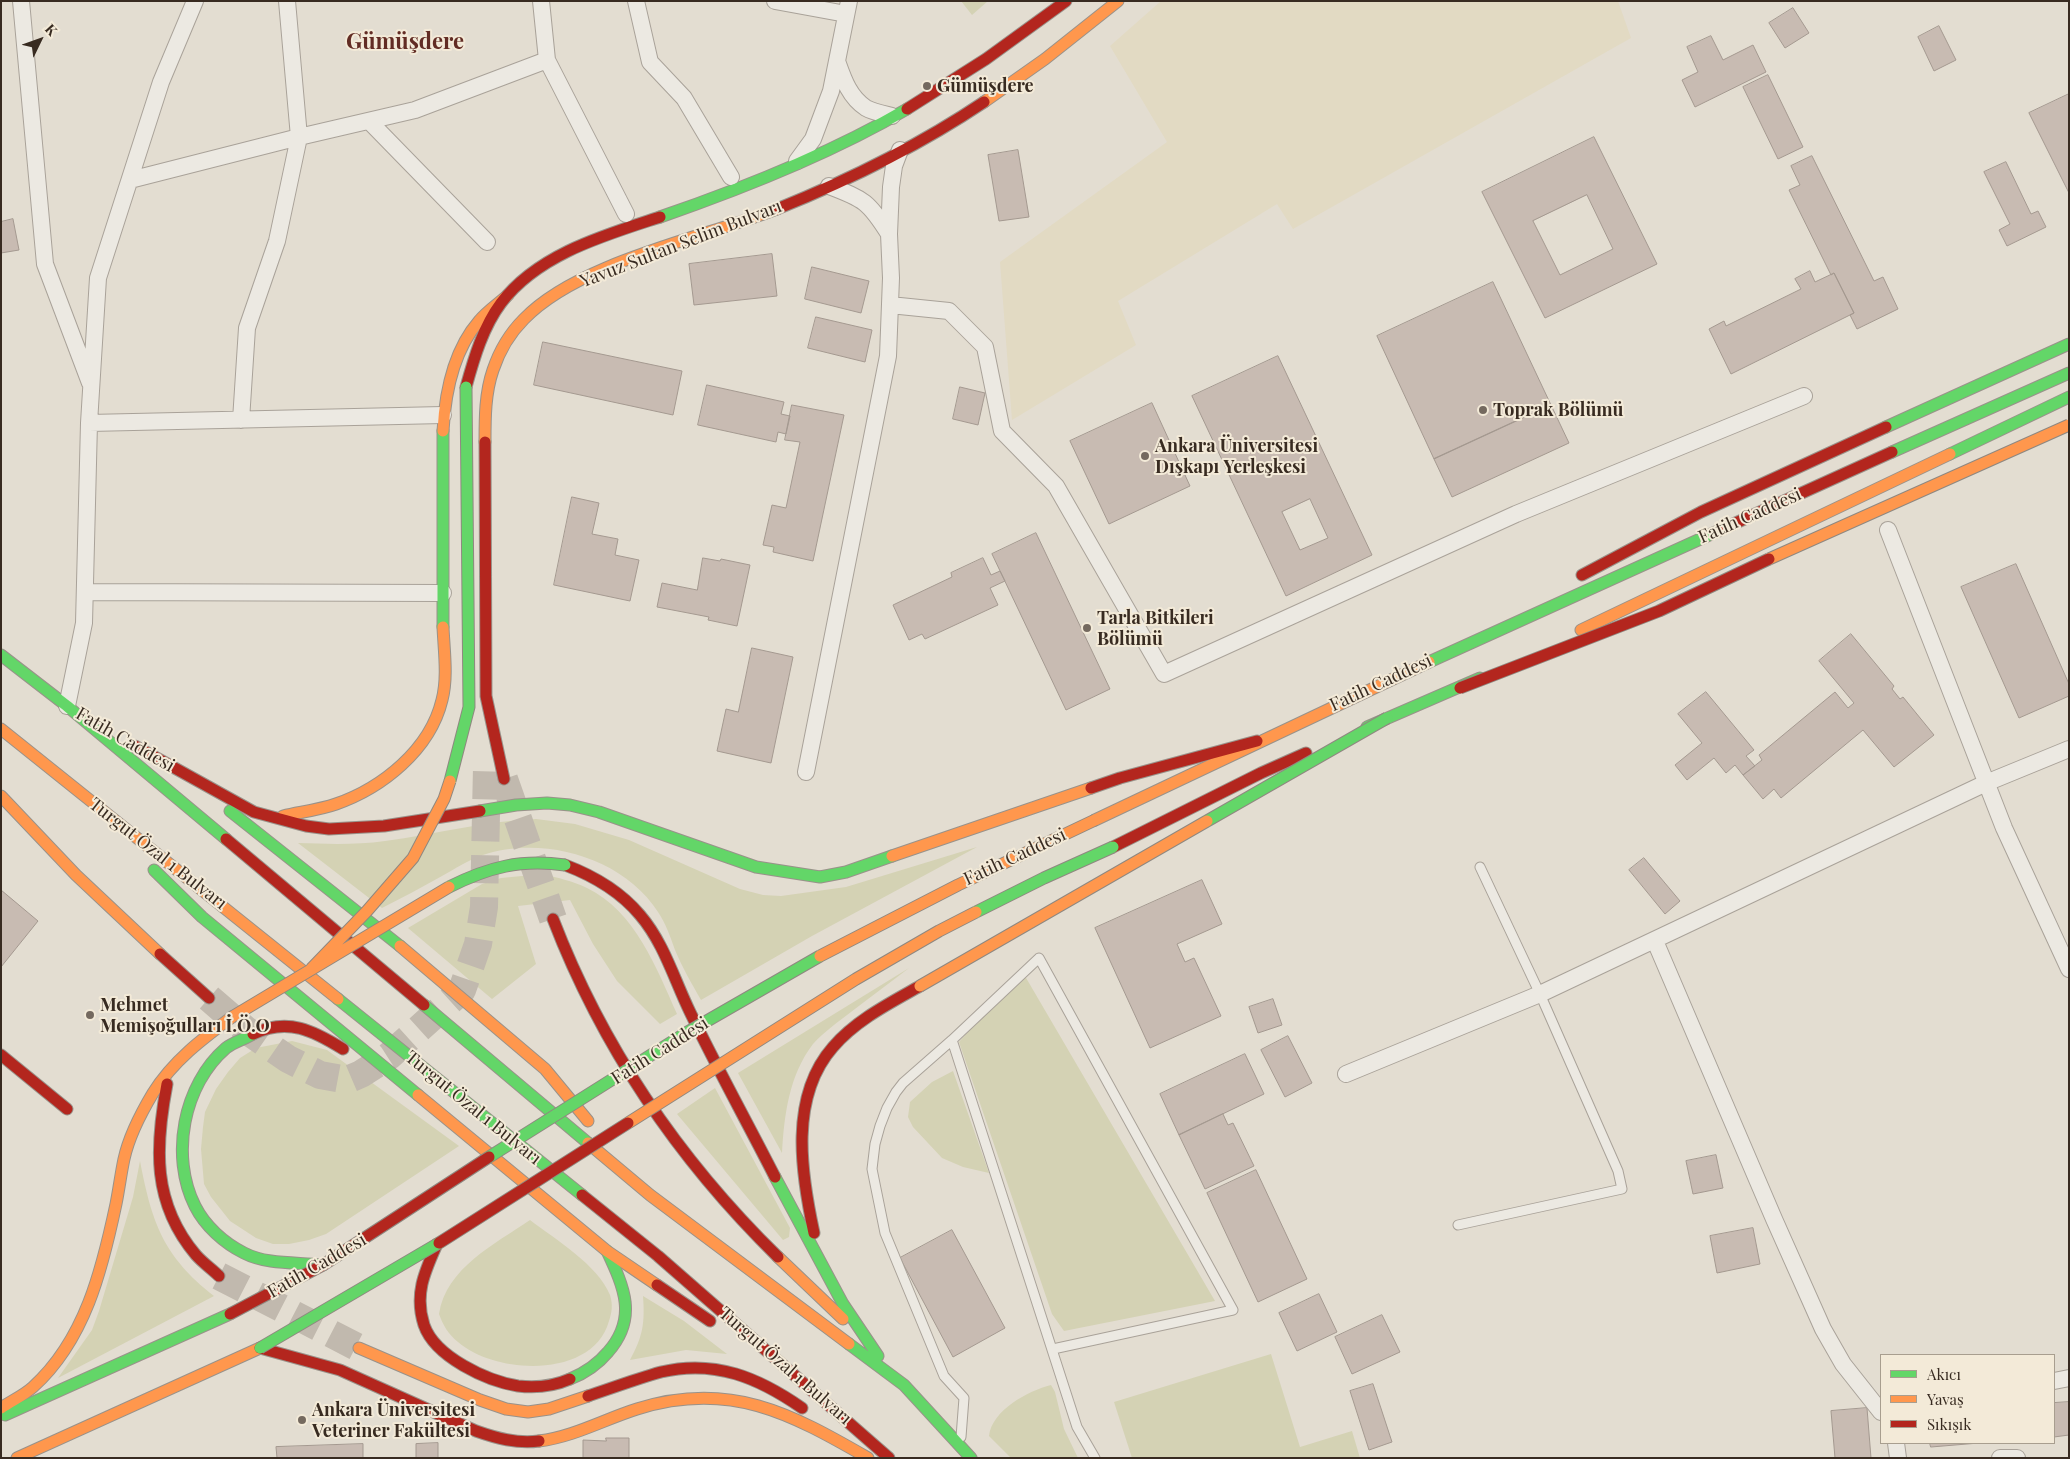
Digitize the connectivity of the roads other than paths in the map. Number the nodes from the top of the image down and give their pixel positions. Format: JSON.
{"nodes":[{"id":1,"x":22,"y":1,"type":"edge"},
{"id":2,"x":195,"y":1,"type":"edge"},
{"id":3,"x":287,"y":1,"type":"edge"},
{"id":4,"x":541,"y":1,"type":"edge"},
{"id":5,"x":636,"y":1,"type":"edge"},
{"id":6,"x":775,"y":1,"type":"edge"},
{"id":7,"x":1066,"y":1,"type":"edge"},
{"id":8,"x":1118,"y":1,"type":"edge"},
{"id":9,"x":847,"y":8,"type":"edge"},
{"id":10,"x":547,"y":60,"type":"junction"},
{"id":11,"x":837,"y":61,"type":"junction"},
{"id":12,"x":892,"y":116,"type":"junction"},
{"id":13,"x":369,"y":121,"type":"junction"},
{"id":14,"x":298,"y":137,"type":"junction"},
{"id":15,"x":900,"y":150,"type":"junction"},
{"id":16,"x":796,"y":163,"type":"junction"},
{"id":17,"x":731,"y":177,"type":"dead end"},
{"id":18,"x":130,"y":180,"type":"junction"},
{"id":19,"x":829,"y":186,"type":"junction"},
{"id":20,"x":626,"y":214,"type":"dead end"},
{"id":21,"x":889,"y":234,"type":"junction"},
{"id":22,"x":487,"y":242,"type":"dead end"},
{"id":23,"x":508,"y":295,"type":"junction"},
{"id":24,"x":890,"y":305,"type":"junction"},
{"id":25,"x":2069,"y":344,"type":"edge"},
{"id":26,"x":2069,"y":373,"type":"edge"},
{"id":27,"x":91,"y":387,"type":"junction"},
{"id":28,"x":1804,"y":396,"type":"dead end"},
{"id":29,"x":2069,"y":397,"type":"edge"},
{"id":30,"x":442,"y":415,"type":"junction"},
{"id":31,"x":241,"y":420,"type":"junction"},
{"id":32,"x":89,"y":424,"type":"junction"},
{"id":33,"x":2069,"y":425,"type":"edge"},
{"id":34,"x":1888,"y":530,"type":"dead end"},
{"id":35,"x":1571,"y":582,"type":"dead end"},
{"id":36,"x":85,"y":592,"type":"junction"},
{"id":37,"x":443,"y":593,"type":"junction"},
{"id":38,"x":1546,"y":596,"type":"dead end"},
{"id":39,"x":1444,"y":654,"type":"junction"},
{"id":40,"x":1,"y":655,"type":"edge"},
{"id":41,"x":1460,"y":688,"type":"junction"},
{"id":42,"x":486,"y":696,"type":"junction"},
{"id":43,"x":67,"y":706,"type":"junction"},
{"id":44,"x":1387,"y":718,"type":"junction"},
{"id":45,"x":1,"y":729,"type":"edge"},
{"id":46,"x":1257,"y":741,"type":"junction"},
{"id":47,"x":2069,"y":748,"type":"edge"},
{"id":48,"x":486,"y":750,"type":"dead end"},
{"id":49,"x":49,"y":768,"type":"junction"},
{"id":50,"x":806,"y":772,"type":"dead end"},
{"id":51,"x":183,"y":774,"type":"junction"},
{"id":52,"x":504,"y":779,"type":"tunnel mouth"},
{"id":53,"x":1986,"y":783,"type":"junction"},
{"id":54,"x":1,"y":796,"type":"edge"},
{"id":55,"x":272,"y":818,"type":"junction"},
{"id":56,"x":132,"y":849,"type":"dead end"},
{"id":57,"x":146,"y":863,"type":"dead end"},
{"id":58,"x":1480,"y":867,"type":"dead end"},
{"id":59,"x":553,"y":919,"type":"tunnel mouth"},
{"id":60,"x":1655,"y":940,"type":"junction"},
{"id":61,"x":311,"y":969,"type":"junction"},
{"id":62,"x":2069,"y":970,"type":"edge"},
{"id":63,"x":1540,"y":994,"type":"junction"},
{"id":64,"x":209,"y":998,"type":"tunnel mouth"},
{"id":65,"x":952,"y":1040,"type":"junction"},
{"id":66,"x":1,"y":1055,"type":"edge"},
{"id":67,"x":169,"y":1071,"type":"junction"},
{"id":68,"x":1346,"y":1074,"type":"dead end"},
{"id":69,"x":404,"y":1084,"type":"junction"},
{"id":70,"x":67,"y":1109,"type":"dead end"},
{"id":71,"x":650,"y":1195,"type":"junction"},
{"id":72,"x":1458,"y":1225,"type":"dead end"},
{"id":73,"x":437,"y":1244,"type":"junction"},
{"id":74,"x":607,"y":1251,"type":"junction"},
{"id":75,"x":820,"y":1262,"type":"junction"},
{"id":76,"x":323,"y":1265,"type":"junction"},
{"id":77,"x":219,"y":1276,"type":"tunnel mouth"},
{"id":78,"x":868,"y":1343,"type":"junction"},
{"id":79,"x":260,"y":1348,"type":"junction"},
{"id":80,"x":358,"y":1348,"type":"tunnel mouth"},
{"id":81,"x":1053,"y":1349,"type":"junction"},
{"id":82,"x":792,"y":1372,"type":"junction"},
{"id":83,"x":2069,"y":1378,"type":"edge"},
{"id":84,"x":2055,"y":1381,"type":"edge"},
{"id":85,"x":904,"y":1384,"type":"junction"},
{"id":86,"x":1,"y":1408,"type":"edge"},
{"id":87,"x":1880,"y":1411,"type":"edge"},
{"id":88,"x":1,"y":1416,"type":"edge"},
{"id":89,"x":961,"y":1437,"type":"junction"},
{"id":90,"x":1896,"y":1444,"type":"edge"},
{"id":91,"x":852,"y":1448,"type":"junction"},
{"id":92,"x":17,"y":1458,"type":"edge"},
{"id":93,"x":868,"y":1458,"type":"edge"},
{"id":94,"x":889,"y":1458,"type":"edge"},
{"id":95,"x":971,"y":1458,"type":"edge"},
{"id":96,"x":983,"y":1458,"type":"edge"},
{"id":97,"x":1095,"y":1458,"type":"edge"},
{"id":98,"x":1898,"y":1458,"type":"edge"},
{"id":99,"x":2000,"y":1458,"type":"edge"},
{"id":100,"x":2017,"y":1458,"type":"edge"}],
"edges":[{"from":1,"to":27,"type":"street"},
{"from":2,"to":18,"type":"street"},
{"from":3,"to":14,"type":"street"},
{"from":4,"to":10,"type":"street"},
{"from":5,"to":17,"type":"street"},
{"from":6,"to":9,"type":"street"},
{"from":7,"to":12,"type":"main road","name":"Yavuz Sultan Selim Bulvarı"},
{"from":8,"to":15,"type":"main road","name":"Yavuz Sultan Selim Bulvarı"},
{"from":9,"to":11,"type":"street"},
{"from":10,"to":13,"type":"street"},
{"from":10,"to":20,"type":"street"},
{"from":11,"to":12,"type":"street"},
{"from":11,"to":16,"type":"street"},
{"from":12,"to":16,"type":"main road","name":"Yavuz Sultan Selim Bulvarı"},
{"from":13,"to":14,"type":"street"},
{"from":13,"to":22,"type":"street"},
{"from":14,"to":18,"type":"street"},
{"from":14,"to":31,"type":"street"},
{"from":15,"to":19,"type":"main road","name":"Yavuz Sultan Selim Bulvarı"},
{"from":15,"to":21,"type":"street"},
{"from":16,"to":23,"type":"main road","name":"Yavuz Sultan Selim Bulvarı"},
{"from":18,"to":27,"type":"street"},
{"from":19,"to":21,"type":"street"},
{"from":19,"to":42,"type":"main road","name":"Yavuz Sultan Selim Bulvarı"},
{"from":21,"to":24,"type":"street"},
{"from":23,"to":30,"type":"main road"},
{"from":23,"to":61,"type":"main road","name":"Yavuz Sultan Selim Bulvarı","bridge":true},
{"from":24,"to":28,"type":"street"},
{"from":24,"to":50,"type":"street"},
{"from":25,"to":35,"type":"main road"},
{"from":26,"to":39,"type":"main road","name":"Fatih Caddesi"},
{"from":27,"to":32,"type":"street"},
{"from":29,"to":41,"type":"main road","name":"Fatih Caddesi","bridge":true},
{"from":30,"to":31,"type":"street"},
{"from":30,"to":37,"type":"main road"},
{"from":31,"to":32,"type":"street"},
{"from":32,"to":36,"type":"street"},
{"from":33,"to":41,"type":"main road","bridge":true},
{"from":34,"to":53,"type":"street"},
{"from":36,"to":37,"type":"street"},
{"from":36,"to":43,"type":"street"},
{"from":37,"to":55,"type":"main road"},
{"from":38,"to":39,"type":"main road"},
{"from":39,"to":46,"type":"main road","name":"Fatih Caddesi"},
{"from":40,"to":43,"type":"main road"},
{"from":41,"to":44,"type":"main road","name":"Fatih Caddesi"},
{"from":42,"to":48,"type":"main road"},
{"from":42,"to":52,"type":"main road"},
{"from":43,"to":51,"type":"main road","name":"Fatih Caddesi"},
{"from":43,"to":71,"type":"main road"},
{"from":44,"to":73,"type":"main road","name":"Fatih Caddesi","bridge":true},
{"from":44,"to":75,"type":"main road","bridge":true},
{"from":45,"to":49,"type":"main road","name":"Turgut Özal 1 Bulvarı"},
{"from":46,"to":55,"type":"main road"},
{"from":46,"to":76,"type":"main road","name":"Fatih Caddesi","bridge":true},
{"from":47,"to":53,"type":"street"},
{"from":49,"to":56,"type":"main road","name":"Turgut Özal 1 Bulvarı"},
{"from":49,"to":82,"type":"main road","name":"Turgut Özal 1 Bulvarı"},
{"from":51,"to":55,"type":"main road"},
{"from":51,"to":71,"type":"main road"},
{"from":53,"to":60,"type":"street"},
{"from":53,"to":62,"type":"street"},
{"from":54,"to":64,"type":"main road"},
{"from":57,"to":69,"type":"main road","name":"Turgut Özal 1 Bulvarı"},
{"from":58,"to":63,"type":"lane"},
{"from":59,"to":78,"type":"main road"},
{"from":60,"to":63,"type":"street"},
{"from":60,"to":87,"type":"street"},
{"from":61,"to":67,"type":"main road","bridge":true},
{"from":61,"to":75,"type":"main road","bridge":true},
{"from":63,"to":68,"type":"street"},
{"from":63,"to":72,"type":"lane"},
{"from":65,"to":81,"type":"lane"},
{"from":65,"to":81,"type":"lane"},
{"from":65,"to":89,"type":"lane"},
{"from":66,"to":70,"type":"main road"},
{"from":67,"to":77,"type":"main road"},
{"from":67,"to":86,"type":"main road"},
{"from":69,"to":74,"type":"main road","name":"Turgut Özal 1 Bulvarı"},
{"from":69,"to":76,"type":"main road"},
{"from":71,"to":85,"type":"main road"},
{"from":73,"to":74,"type":"main road"},
{"from":73,"to":79,"type":"main road","name":"Fatih Caddesi","bridge":true},
{"from":74,"to":82,"type":"main road","name":"Turgut Özal 1 Bulvarı"},
{"from":75,"to":78,"type":"main road"},
{"from":76,"to":88,"type":"main road","name":"Fatih Caddesi","bridge":true},
{"from":78,"to":85,"type":"main road"},
{"from":79,"to":91,"type":"main road"},
{"from":79,"to":92,"type":"main road","name":"Fatih Caddesi"},
{"from":80,"to":91,"type":"main road"},
{"from":81,"to":97,"type":"lane"},
{"from":82,"to":94,"type":"main road","name":"Turgut Özal 1 Bulvarı"},
{"from":83,"to":84,"type":"street"},
{"from":85,"to":89,"type":"main road"},
{"from":85,"to":95,"type":"main road"},
{"from":89,"to":96,"type":"main road"},
{"from":90,"to":98,"type":"street"},
{"from":91,"to":93,"type":"main road"},
{"from":99,"to":100,"type":"street"}]}
